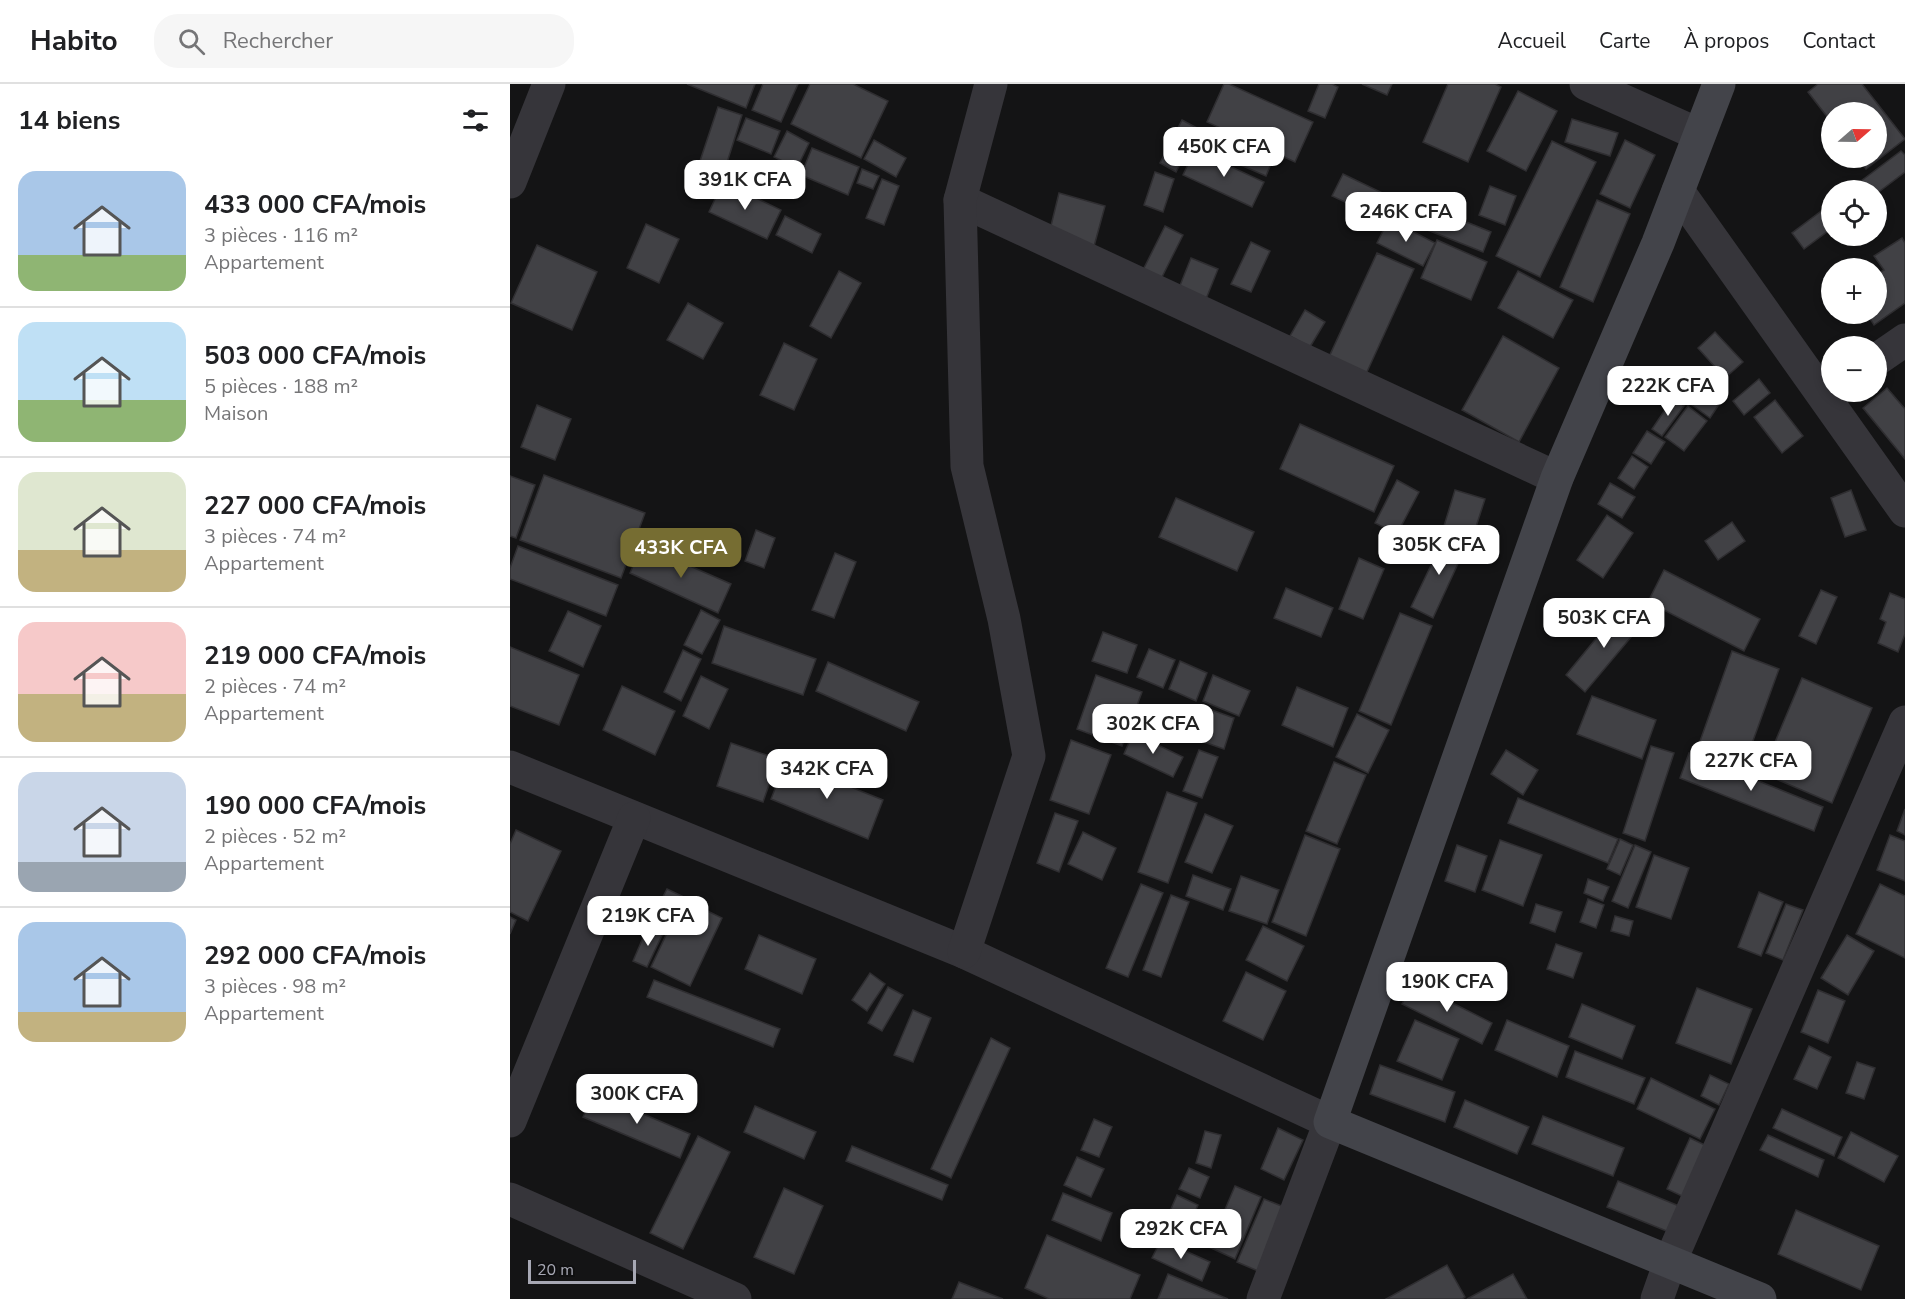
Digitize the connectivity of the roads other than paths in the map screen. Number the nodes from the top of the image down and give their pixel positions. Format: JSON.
{"nodes":[{"id":1,"x":549,"y":84,"type":"edge"},
{"id":2,"x":991,"y":84,"type":"edge"},
{"id":3,"x":1586,"y":84,"type":"edge"},
{"id":4,"x":1719,"y":84,"type":"edge"},
{"id":5,"x":1698,"y":134,"type":"junction"},
{"id":6,"x":510,"y":182,"type":"edge"},
{"id":7,"x":1678,"y":191,"type":"junction"},
{"id":8,"x":960,"y":200,"type":"junction"},
{"id":9,"x":1905,"y":340,"type":"edge"},
{"id":10,"x":1887,"y":352,"type":"edge"},
{"id":11,"x":1821,"y":385,"type":"edge"},
{"id":12,"x":1833,"y":402,"type":"edge"},
{"id":13,"x":1557,"y":478,"type":"junction"},
{"id":14,"x":1905,"y":511,"type":"edge"},
{"id":15,"x":1905,"y":722,"type":"edge"},
{"id":16,"x":510,"y":767,"type":"edge"},
{"id":17,"x":634,"y":818,"type":"junction"},
{"id":18,"x":964,"y":952,"type":"junction"},
{"id":19,"x":510,"y":1121,"type":"edge"},
{"id":20,"x":1330,"y":1122,"type":"junction"},
{"id":21,"x":510,"y":1199,"type":"edge"},
{"id":22,"x":1670,"y":1262,"type":"junction"},
{"id":23,"x":735,"y":1299,"type":"edge"},
{"id":24,"x":1263,"y":1299,"type":"edge"},
{"id":25,"x":1657,"y":1299,"type":"edge"},
{"id":26,"x":1761,"y":1299,"type":"edge"}],
"edges":[{"from":1,"to":6,"type":"street"},
{"from":2,"to":8,"type":"street"},
{"from":3,"to":5,"type":"street"},
{"from":4,"to":5,"type":"street"},
{"from":5,"to":7,"type":"street"},
{"from":7,"to":11,"type":"street"},
{"from":7,"to":13,"type":"street"},
{"from":8,"to":13,"type":"street"},
{"from":8,"to":18,"type":"street"},
{"from":9,"to":10,"type":"street"},
{"from":12,"to":14,"type":"street"},
{"from":13,"to":20,"type":"street"},
{"from":15,"to":22,"type":"street"},
{"from":16,"to":17,"type":"street"},
{"from":17,"to":18,"type":"street"},
{"from":17,"to":19,"type":"street"},
{"from":18,"to":20,"type":"street"},
{"from":20,"to":22,"type":"street"},
{"from":20,"to":24,"type":"street"},
{"from":21,"to":23,"type":"street"},
{"from":22,"to":25,"type":"street"},
{"from":22,"to":26,"type":"street"}]}
